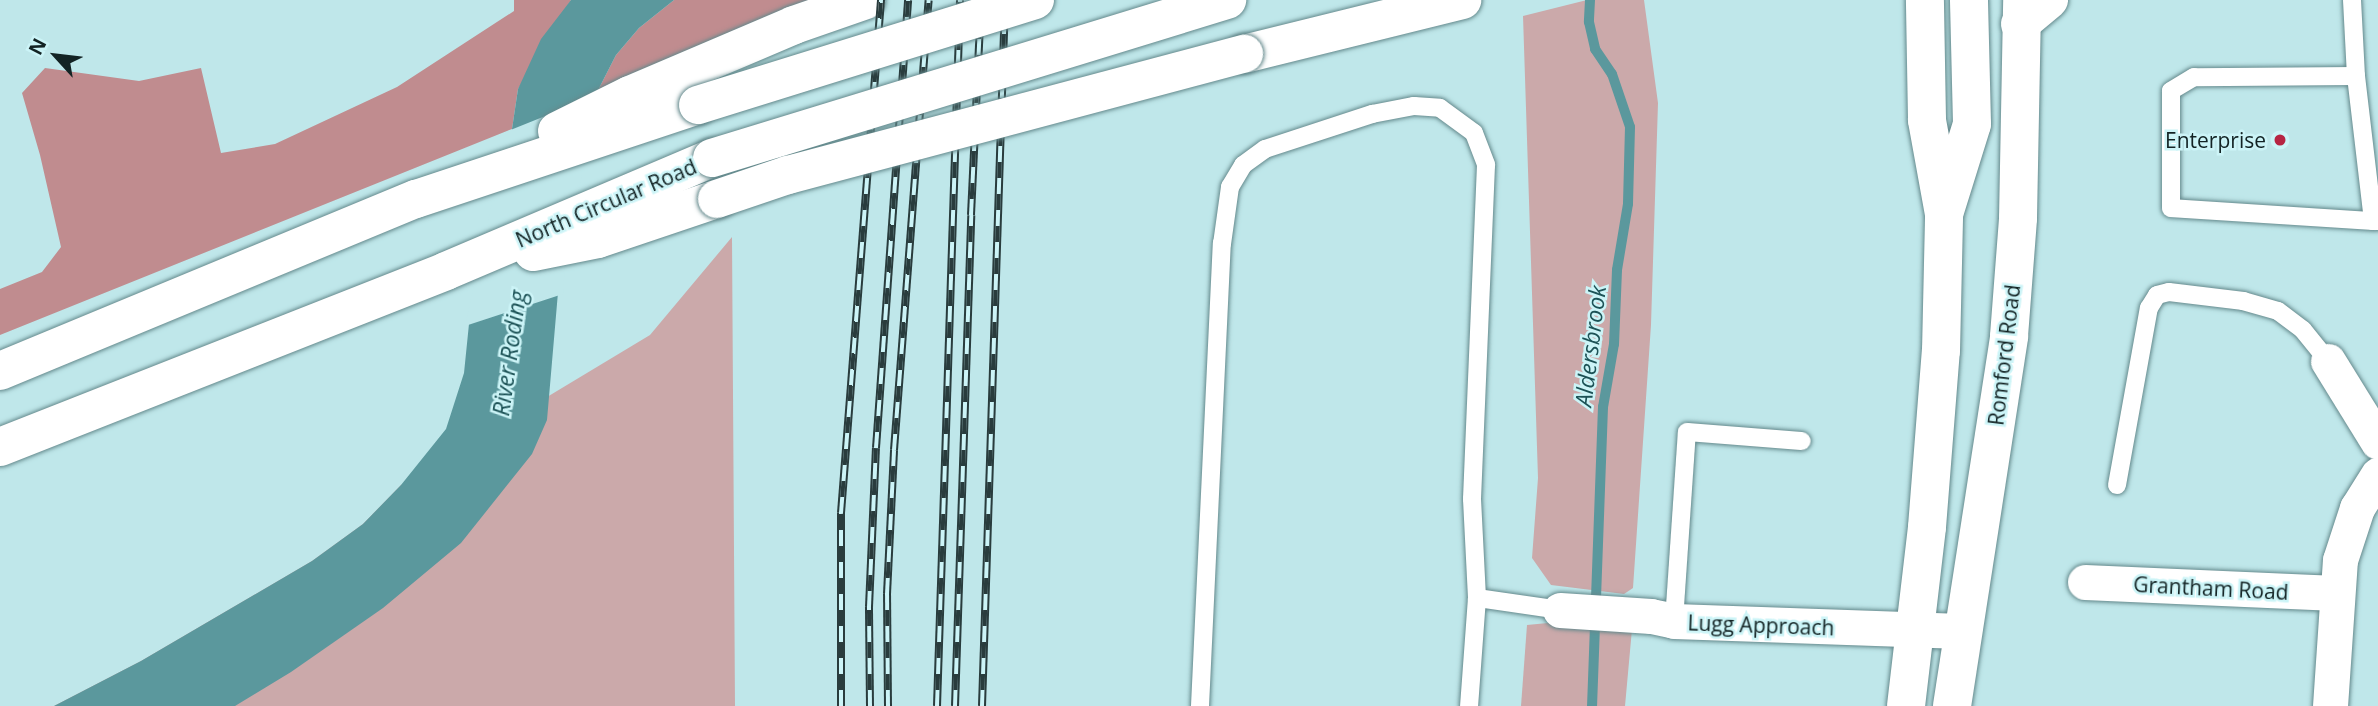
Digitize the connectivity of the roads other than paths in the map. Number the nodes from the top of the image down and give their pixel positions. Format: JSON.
{"nodes":[{"id":1,"x":866,"y":0,"type":"edge"},
{"id":2,"x":1035,"y":0,"type":"edge"},
{"id":3,"x":1227,"y":0,"type":"edge"},
{"id":4,"x":1462,"y":0,"type":"edge"},
{"id":5,"x":1925,"y":0,"type":"edge"},
{"id":6,"x":1969,"y":0,"type":"edge"},
{"id":7,"x":2352,"y":0,"type":"edge"},
{"id":8,"x":2030,"y":8,"type":"edge"},
{"id":9,"x":2356,"y":76,"type":"junction"},
{"id":10,"x":416,"y":199,"type":"junction"},
{"id":11,"x":1944,"y":214,"type":"junction"},
{"id":12,"x":2375,"y":221,"type":"edge"},
{"id":13,"x":446,"y":271,"type":"junction"},
{"id":14,"x":2328,"y":361,"type":"joint"},
{"id":15,"x":0,"y":371,"type":"edge"},
{"id":16,"x":1802,"y":440,"type":"dead end"},
{"id":17,"x":2378,"y":442,"type":"edge"},
{"id":18,"x":0,"y":447,"type":"edge"},
{"id":19,"x":2378,"y":475,"type":"edge"},
{"id":20,"x":2117,"y":485,"type":"dead end"},
{"id":21,"x":2085,"y":582,"type":"dead end"},
{"id":22,"x":2336,"y":593,"type":"junction"},
{"id":23,"x":1476,"y":598,"type":"junction"},
{"id":24,"x":1560,"y":610,"type":"joint"},
{"id":25,"x":1662,"y":618,"type":"junction"},
{"id":26,"x":1914,"y":631,"type":"junction"},
{"id":27,"x":1962,"y":631,"type":"junction"},
{"id":28,"x":1200,"y":706,"type":"edge"},
{"id":29,"x":1469,"y":706,"type":"edge"},
{"id":30,"x":1906,"y":706,"type":"edge"},
{"id":31,"x":1952,"y":706,"type":"edge"},
{"id":32,"x":2330,"y":706,"type":"edge"}],
"edges":[{"from":1,"to":10,"type":"main road"},
{"from":2,"to":10,"type":"main road","bridge":true},
{"from":3,"to":13,"type":"main road","name":"North Circular Road","bridge":true},
{"from":4,"to":13,"type":"main road","bridge":true},
{"from":5,"to":11,"type":"main road"},
{"from":6,"to":11,"type":"main road"},
{"from":7,"to":9,"type":"lane"},
{"from":8,"to":27,"type":"main road","name":"Romford Road"},
{"from":9,"to":12,"type":"lane"},
{"from":9,"to":12,"type":"lane"},
{"from":10,"to":15,"type":"main road"},
{"from":11,"to":26,"type":"main road"},
{"from":13,"to":18,"type":"main road","name":"North Circular Road"},
{"from":14,"to":17,"type":"street"},
{"from":14,"to":20,"type":"lane"},
{"from":16,"to":25,"type":"lane"},
{"from":19,"to":22,"type":"street"},
{"from":21,"to":22,"type":"street","name":"Grantham Road"},
{"from":22,"to":32,"type":"street"},
{"from":23,"to":24,"type":"lane"},
{"from":23,"to":28,"type":"lane"},
{"from":23,"to":29,"type":"lane"},
{"from":24,"to":25,"type":"street","name":"Lugg Approach"},
{"from":25,"to":26,"type":"street","name":"Lugg Approach"},
{"from":26,"to":27,"type":"street","name":"Lugg Approach"},
{"from":26,"to":30,"type":"main road"},
{"from":27,"to":31,"type":"main road","name":"Romford Road"}]}
